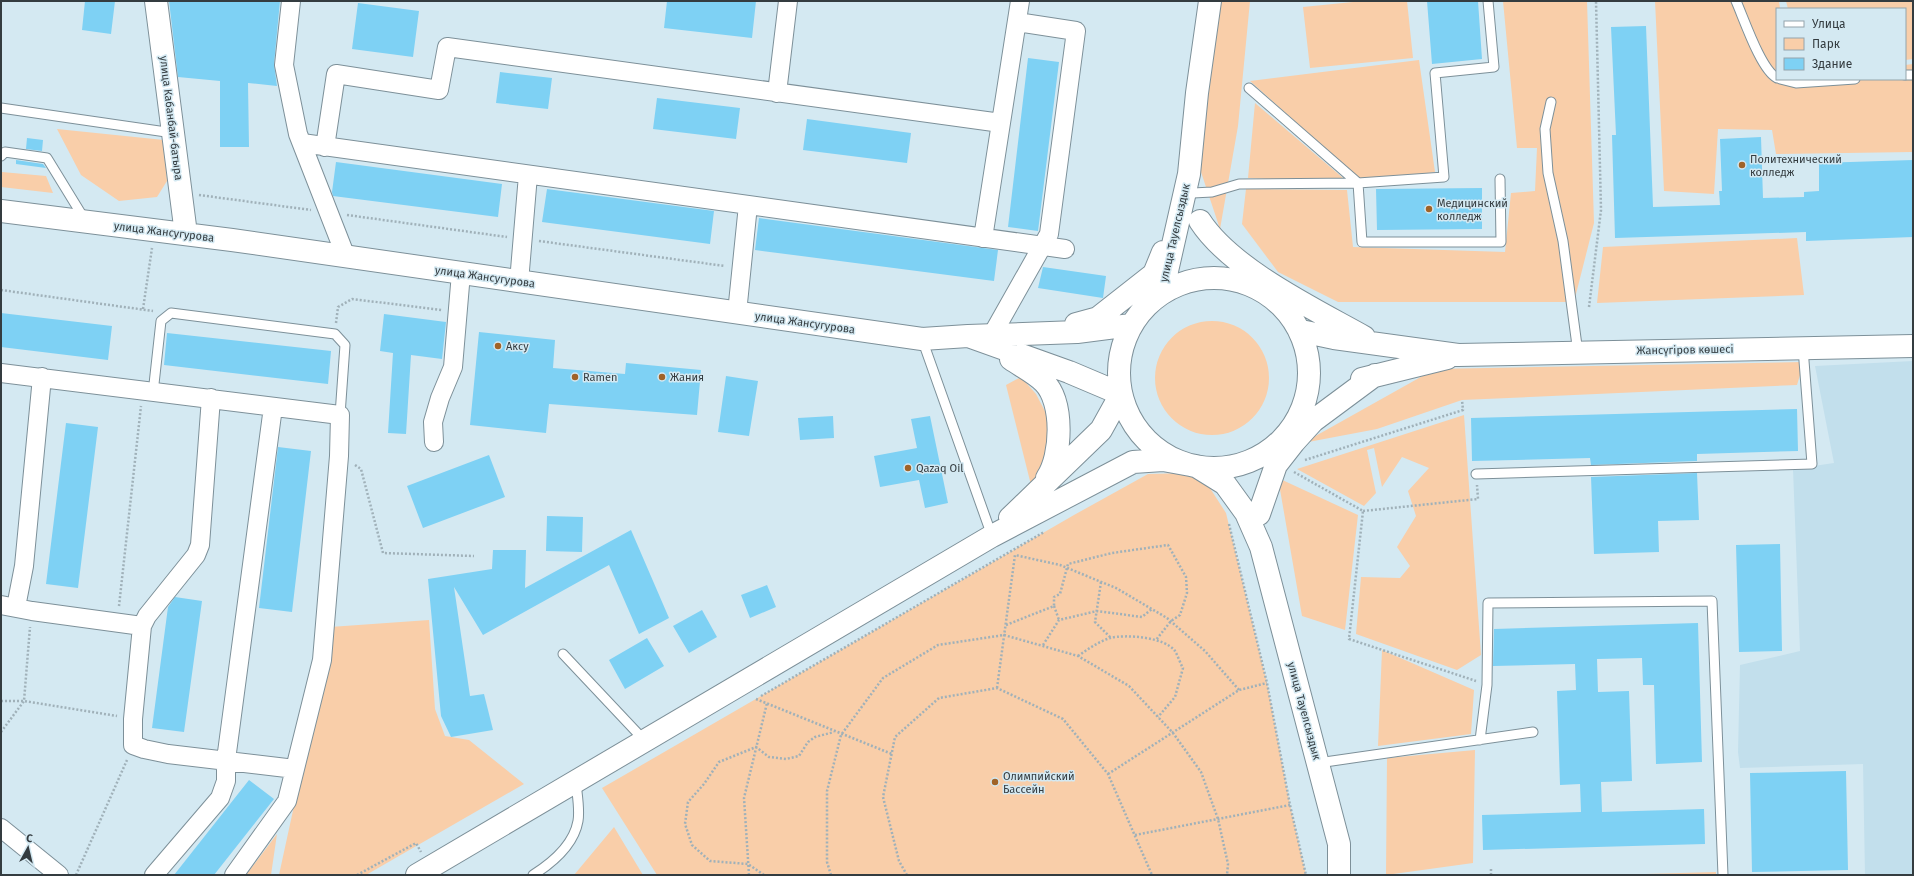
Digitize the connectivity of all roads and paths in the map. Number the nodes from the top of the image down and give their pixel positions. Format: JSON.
{"nodes":[{"id":1,"x":156,"y":1,"type":"edge"},
{"id":2,"x":290,"y":1,"type":"edge"},
{"id":3,"x":788,"y":1,"type":"edge"},
{"id":4,"x":1020,"y":1,"type":"edge"},
{"id":5,"x":1210,"y":1,"type":"edge"},
{"id":6,"x":1488,"y":1,"type":"edge"},
{"id":7,"x":1596,"y":1,"type":"edge"},
{"id":8,"x":1736,"y":1,"type":"edge"},
{"id":9,"x":1017,"y":22,"type":"junction"},
{"id":10,"x":1776,"y":77,"type":"edge"},
{"id":11,"x":1784,"y":80,"type":"edge"},
{"id":12,"x":1841,"y":80,"type":"edge"},
{"id":13,"x":1249,"y":88,"type":"dead end"},
{"id":14,"x":777,"y":93,"type":"junction"},
{"id":15,"x":1551,"y":102,"type":"dead end"},
{"id":16,"x":1,"y":108,"type":"edge"},
{"id":17,"x":1001,"y":123,"type":"junction"},
{"id":18,"x":173,"y":133,"type":"junction"},
{"id":19,"x":302,"y":143,"type":"junction"},
{"id":20,"x":325,"y":147,"type":"junction"},
{"id":21,"x":1,"y":156,"type":"edge"},
{"id":22,"x":528,"y":175,"type":"junction"},
{"id":23,"x":1500,"y":179,"type":"dead end"},
{"id":24,"x":1191,"y":183,"type":"junction"},
{"id":25,"x":1358,"y":183,"type":"junction"},
{"id":26,"x":180,"y":192,"type":"junction"},
{"id":27,"x":748,"y":205,"type":"junction"},
{"id":28,"x":1,"y":211,"type":"edge"},
{"id":29,"x":329,"y":213,"type":"junction"},
{"id":30,"x":1190,"y":217,"type":"junction"},
{"id":31,"x":86,"y":222,"type":"junction"},
{"id":32,"x":154,"y":230,"type":"junction"},
{"id":33,"x":186,"y":234,"type":"junction"},
{"id":34,"x":983,"y":238,"type":"junction"},
{"id":35,"x":522,"y":239,"type":"junction"},
{"id":36,"x":1042,"y":246,"type":"junction"},
{"id":37,"x":1065,"y":249,"type":"dead end"},
{"id":38,"x":346,"y":257,"type":"junction"},
{"id":39,"x":742,"y":268,"type":"junction"},
{"id":40,"x":461,"y":273,"type":"junction"},
{"id":41,"x":1227,"y":278,"type":"junction"},
{"id":42,"x":519,"y":282,"type":"junction"},
{"id":43,"x":1,"y":290,"type":"edge"},
{"id":44,"x":1162,"y":293,"type":"junction"},
{"id":45,"x":1589,"y":307,"type":"dead end"},
{"id":46,"x":143,"y":309,"type":"junction"},
{"id":47,"x":458,"y":312,"type":"junction"},
{"id":48,"x":171,"y":313,"type":"junction"},
{"id":49,"x":737,"y":313,"type":"junction"},
{"id":50,"x":1131,"y":325,"type":"junction"},
{"id":51,"x":1301,"y":331,"type":"junction"},
{"id":52,"x":335,"y":334,"type":"junction"},
{"id":53,"x":1039,"y":334,"type":"junction"},
{"id":54,"x":922,"y":339,"type":"junction"},
{"id":55,"x":990,"y":339,"type":"junction"},
{"id":56,"x":1376,"y":344,"type":"junction"},
{"id":57,"x":1913,"y":346,"type":"edge"},
{"id":58,"x":1803,"y":348,"type":"junction"},
{"id":59,"x":1578,"y":352,"type":"junction"},
{"id":60,"x":1458,"y":355,"type":"junction"},
{"id":61,"x":1,"y":373,"type":"edge"},
{"id":62,"x":1375,"y":375,"type":"junction"},
{"id":63,"x":42,"y":377,"type":"junction"},
{"id":64,"x":148,"y":392,"type":"junction"},
{"id":65,"x":1121,"y":394,"type":"junction"},
{"id":66,"x":211,"y":398,"type":"junction"},
{"id":67,"x":1462,"y":400,"type":"dead end"},
{"id":68,"x":273,"y":407,"type":"junction"},
{"id":69,"x":1303,"y":409,"type":"junction"},
{"id":70,"x":340,"y":415,"type":"junction"},
{"id":71,"x":434,"y":442,"type":"dead end"},
{"id":72,"x":339,"y":456,"type":"junction"},
{"id":73,"x":1253,"y":460,"type":"junction"},
{"id":74,"x":1300,"y":462,"type":"dead end"},
{"id":75,"x":1196,"y":466,"type":"junction"},
{"id":76,"x":1117,"y":470,"type":"junction"},
{"id":77,"x":1292,"y":470,"type":"dead end"},
{"id":78,"x":1476,"y":474,"type":"joint"},
{"id":79,"x":1036,"y":494,"type":"junction"},
{"id":80,"x":1363,"y":512,"type":"junction"},
{"id":81,"x":1244,"y":516,"type":"junction"},
{"id":82,"x":1046,"y":531,"type":"dead end"},
{"id":83,"x":992,"y":536,"type":"junction"},
{"id":84,"x":474,"y":556,"type":"dead end"},
{"id":85,"x":1067,"y":568,"type":"junction"},
{"id":86,"x":1101,"y":582,"type":"junction"},
{"id":87,"x":1054,"y":606,"type":"junction"},
{"id":88,"x":16,"y":608,"type":"edge"},
{"id":89,"x":1152,"y":609,"type":"junction"},
{"id":90,"x":1097,"y":611,"type":"junction"},
{"id":91,"x":1059,"y":620,"type":"junction"},
{"id":92,"x":1171,"y":621,"type":"junction"},
{"id":93,"x":118,"y":623,"type":"junction"},
{"id":94,"x":1005,"y":625,"type":"junction"},
{"id":95,"x":142,"y":626,"type":"junction"},
{"id":96,"x":1004,"y":635,"type":"junction"},
{"id":97,"x":1111,"y":638,"type":"junction"},
{"id":98,"x":1156,"y":640,"type":"junction"},
{"id":99,"x":1042,"y":645,"type":"junction"},
{"id":100,"x":563,"y":654,"type":"dead end"},
{"id":101,"x":1078,"y":656,"type":"junction"},
{"id":102,"x":1267,"y":682,"type":"junction"},
{"id":103,"x":1487,"y":685,"type":"junction"},
{"id":104,"x":997,"y":688,"type":"junction"},
{"id":105,"x":1239,"y":690,"type":"junction"},
{"id":106,"x":756,"y":699,"type":"junction"},
{"id":107,"x":1,"y":701,"type":"edge"},
{"id":108,"x":24,"y":701,"type":"junction"},
{"id":109,"x":750,"y":703,"type":"dead end"},
{"id":110,"x":767,"y":703,"type":"junction"},
{"id":111,"x":1158,"y":718,"type":"junction"},
{"id":112,"x":133,"y":719,"type":"junction"},
{"id":113,"x":1,"y":732,"type":"edge"},
{"id":114,"x":834,"y":732,"type":"junction"},
{"id":115,"x":1534,"y":732,"type":"dead end"},
{"id":116,"x":1173,"y":733,"type":"junction"},
{"id":117,"x":841,"y":735,"type":"junction"},
{"id":118,"x":644,"y":740,"type":"junction"},
{"id":119,"x":1480,"y":740,"type":"junction"},
{"id":120,"x":133,"y":744,"type":"junction"},
{"id":121,"x":756,"y":747,"type":"junction"},
{"id":122,"x":892,"y":754,"type":"junction"},
{"id":123,"x":226,"y":760,"type":"junction"},
{"id":124,"x":1318,"y":763,"type":"junction"},
{"id":125,"x":295,"y":769,"type":"junction"},
{"id":126,"x":1108,"y":774,"type":"junction"},
{"id":127,"x":576,"y":781,"type":"junction"},
{"id":128,"x":1290,"y":805,"type":"junction"},
{"id":129,"x":1218,"y":819,"type":"junction"},
{"id":130,"x":1,"y":828,"type":"edge"},
{"id":131,"x":1135,"y":835,"type":"junction"},
{"id":132,"x":748,"y":864,"type":"junction"},
{"id":133,"x":1491,"y":869,"type":"dead end"},
{"id":134,"x":423,"y":871,"type":"edge"},
{"id":135,"x":59,"y":875,"type":"edge"},
{"id":136,"x":76,"y":875,"type":"edge"},
{"id":137,"x":154,"y":875,"type":"edge"},
{"id":138,"x":234,"y":875,"type":"edge"},
{"id":139,"x":357,"y":875,"type":"edge"},
{"id":140,"x":533,"y":875,"type":"edge"},
{"id":141,"x":749,"y":875,"type":"edge"},
{"id":142,"x":764,"y":875,"type":"edge"},
{"id":143,"x":831,"y":875,"type":"edge"},
{"id":144,"x":907,"y":875,"type":"edge"},
{"id":145,"x":1152,"y":875,"type":"edge"},
{"id":146,"x":1227,"y":875,"type":"edge"},
{"id":147,"x":1306,"y":875,"type":"edge"},
{"id":148,"x":1339,"y":875,"type":"edge"},
{"id":149,"x":1491,"y":875,"type":"edge"},
{"id":150,"x":1723,"y":875,"type":"edge"}],
"edges":[{"from":1,"to":18,"type":"main road","name":"улица Кабанбай-батыра"},
{"from":2,"to":19,"type":"street"},
{"from":3,"to":14,"type":"street"},
{"from":4,"to":9,"type":"street"},
{"from":5,"to":24,"type":"main road","name":"улица Тауелсыздык"},
{"from":6,"to":25,"type":"lane"},
{"from":7,"to":45,"type":"path"},
{"from":8,"to":10,"type":"lane"},
{"from":9,"to":17,"type":"street"},
{"from":9,"to":36,"type":"street"},
{"from":11,"to":12,"type":"lane"},
{"from":13,"to":25,"type":"lane"},
{"from":14,"to":17,"type":"street"},
{"from":14,"to":20,"type":"street"},
{"from":15,"to":59,"type":"lane"},
{"from":16,"to":18,"type":"lane"},
{"from":17,"to":34,"type":"street"},
{"from":18,"to":26,"type":"main road","name":"улица Кабанбай-батыра"},
{"from":19,"to":20,"type":"street"},
{"from":19,"to":29,"type":"street"},
{"from":20,"to":22,"type":"street"},
{"from":21,"to":31,"type":"lane"},
{"from":22,"to":27,"type":"street"},
{"from":22,"to":35,"type":"street"},
{"from":23,"to":25,"type":"lane"},
{"from":24,"to":25,"type":"lane"},
{"from":24,"to":30,"type":"main road","name":"улица Тауелсыздык"},
{"from":26,"to":29,"type":"path"},
{"from":26,"to":33,"type":"main road","name":"улица Кабанбай-батыра"},
{"from":27,"to":34,"type":"street"},
{"from":27,"to":39,"type":"street"},
{"from":28,"to":31,"type":"main road","name":"улица Жансугурова"},
{"from":29,"to":35,"type":"path"},
{"from":29,"to":38,"type":"street"},
{"from":30,"to":41,"type":"main road"},
{"from":30,"to":44,"type":"main road","name":"улица Тауелсыздык"},
{"from":30,"to":53,"type":"main road"},
{"from":30,"to":56,"type":"main road"},
{"from":31,"to":32,"type":"main road","name":"улица Жансугурова"},
{"from":32,"to":33,"type":"main road","name":"улица Жансугурова"},
{"from":32,"to":46,"type":"path"},
{"from":33,"to":38,"type":"main road","name":"улица Жансугурова"},
{"from":34,"to":36,"type":"street"},
{"from":35,"to":39,"type":"path"},
{"from":35,"to":42,"type":"street"},
{"from":36,"to":37,"type":"street"},
{"from":36,"to":55,"type":"street"},
{"from":38,"to":40,"type":"main road","name":"улица Жансугурова"},
{"from":39,"to":49,"type":"street"},
{"from":40,"to":42,"type":"main road","name":"улица Жансугурова"},
{"from":40,"to":47,"type":"street"},
{"from":41,"to":44,"type":"main road"},
{"from":41,"to":51,"type":"main road"},
{"from":42,"to":49,"type":"main road","name":"улица Жансугурова"},
{"from":43,"to":46,"type":"path"},
{"from":44,"to":50,"type":"main road"},
{"from":46,"to":48,"type":"path"},
{"from":47,"to":52,"type":"path"},
{"from":47,"to":71,"type":"street"},
{"from":48,"to":52,"type":"lane"},
{"from":48,"to":64,"type":"lane"},
{"from":49,"to":54,"type":"main road","name":"улица Жансугурова"},
{"from":50,"to":53,"type":"main road","name":"улица Жансугурова"},
{"from":50,"to":65,"type":"main road"},
{"from":51,"to":56,"type":"main road"},
{"from":51,"to":69,"type":"main road"},
{"from":52,"to":70,"type":"lane"},
{"from":53,"to":55,"type":"main road","name":"улица Жансугурова"},
{"from":54,"to":55,"type":"main road","name":"улица Жансугурова"},
{"from":54,"to":83,"type":"lane"},
{"from":55,"to":65,"type":"main road","name":"улица Жансугурова"},
{"from":55,"to":79,"type":"main road"},
{"from":56,"to":60,"type":"main road"},
{"from":57,"to":58,"type":"main road","name":"Жансүгіров көшесі"},
{"from":58,"to":59,"type":"main road","name":"Жансүгіров көшесі"},
{"from":58,"to":78,"type":"lane"},
{"from":59,"to":60,"type":"main road","name":"Жансүгіров көшесі"},
{"from":60,"to":62,"type":"main road"},
{"from":61,"to":63,"type":"street"},
{"from":62,"to":69,"type":"main road"},
{"from":62,"to":81,"type":"main road"},
{"from":63,"to":64,"type":"street"},
{"from":63,"to":88,"type":"street"},
{"from":64,"to":66,"type":"street"},
{"from":64,"to":93,"type":"path"},
{"from":65,"to":75,"type":"main road"},
{"from":65,"to":79,"type":"main road"},
{"from":66,"to":68,"type":"street"},
{"from":66,"to":95,"type":"street"},
{"from":67,"to":74,"type":"path"},
{"from":68,"to":70,"type":"street"},
{"from":68,"to":123,"type":"street"},
{"from":69,"to":73,"type":"main road"},
{"from":70,"to":72,"type":"street"},
{"from":72,"to":84,"type":"path"},
{"from":72,"to":125,"type":"street"},
{"from":73,"to":75,"type":"main road"},
{"from":73,"to":81,"type":"main road","name":"улица Тауелсыздык"},
{"from":75,"to":76,"type":"main road"},
{"from":75,"to":81,"type":"main road","name":"улица Тауелсыздык"},
{"from":76,"to":81,"type":"main road"},
{"from":76,"to":83,"type":"main road"},
{"from":77,"to":80,"type":"path"},
{"from":78,"to":80,"type":"path"},
{"from":79,"to":83,"type":"main road"},
{"from":80,"to":103,"type":"path"},
{"from":81,"to":102,"type":"path"},
{"from":81,"to":124,"type":"main road","name":"улица Тауелсыздык"},
{"from":82,"to":106,"type":"path"},
{"from":83,"to":118,"type":"main road"},
{"from":85,"to":86,"type":"path"},
{"from":85,"to":87,"type":"path"},
{"from":85,"to":92,"type":"path"},
{"from":85,"to":94,"type":"path"},
{"from":86,"to":89,"type":"path"},
{"from":86,"to":90,"type":"path"},
{"from":87,"to":91,"type":"path"},
{"from":87,"to":94,"type":"path"},
{"from":88,"to":93,"type":"street"},
{"from":88,"to":108,"type":"path"},
{"from":89,"to":90,"type":"path"},
{"from":89,"to":92,"type":"path"},
{"from":90,"to":91,"type":"path"},
{"from":90,"to":97,"type":"path"},
{"from":91,"to":99,"type":"path"},
{"from":92,"to":98,"type":"path"},
{"from":92,"to":105,"type":"path"},
{"from":93,"to":95,"type":"street"},
{"from":94,"to":96,"type":"path"},
{"from":95,"to":112,"type":"street"},
{"from":96,"to":99,"type":"path"},
{"from":96,"to":104,"type":"path"},
{"from":96,"to":117,"type":"path"},
{"from":97,"to":98,"type":"path"},
{"from":97,"to":101,"type":"path"},
{"from":98,"to":111,"type":"path"},
{"from":99,"to":101,"type":"path"},
{"from":100,"to":118,"type":"lane"},
{"from":101,"to":111,"type":"path"},
{"from":102,"to":105,"type":"path"},
{"from":102,"to":128,"type":"path"},
{"from":103,"to":119,"type":"lane"},
{"from":103,"to":150,"type":"lane"},
{"from":104,"to":122,"type":"path"},
{"from":104,"to":126,"type":"path"},
{"from":105,"to":116,"type":"path"},
{"from":106,"to":109,"type":"path"},
{"from":106,"to":110,"type":"path"},
{"from":107,"to":108,"type":"path"},
{"from":108,"to":112,"type":"path"},
{"from":108,"to":113,"type":"path"},
{"from":110,"to":114,"type":"path"},
{"from":110,"to":121,"type":"path"},
{"from":111,"to":116,"type":"path"},
{"from":112,"to":120,"type":"street"},
{"from":114,"to":117,"type":"path"},
{"from":114,"to":121,"type":"path"},
{"from":115,"to":119,"type":"lane"},
{"from":116,"to":126,"type":"path"},
{"from":116,"to":129,"type":"path"},
{"from":117,"to":122,"type":"path"},
{"from":117,"to":143,"type":"path"},
{"from":118,"to":127,"type":"main road"},
{"from":119,"to":124,"type":"lane"},
{"from":120,"to":123,"type":"street"},
{"from":120,"to":136,"type":"path"},
{"from":121,"to":132,"type":"path"},
{"from":121,"to":132,"type":"path"},
{"from":122,"to":144,"type":"path"},
{"from":123,"to":125,"type":"street"},
{"from":123,"to":137,"type":"street"},
{"from":124,"to":148,"type":"main road","name":"улица Тауелсыздык"},
{"from":125,"to":138,"type":"street"},
{"from":126,"to":131,"type":"path"},
{"from":127,"to":134,"type":"main road"},
{"from":127,"to":140,"type":"lane"},
{"from":128,"to":129,"type":"path"},
{"from":128,"to":147,"type":"path"},
{"from":129,"to":131,"type":"path"},
{"from":129,"to":146,"type":"path"},
{"from":130,"to":135,"type":"street"},
{"from":131,"to":145,"type":"path"},
{"from":132,"to":141,"type":"path"},
{"from":132,"to":142,"type":"path"},
{"from":133,"to":149,"type":"path"},
{"from":134,"to":139,"type":"path"}]}
